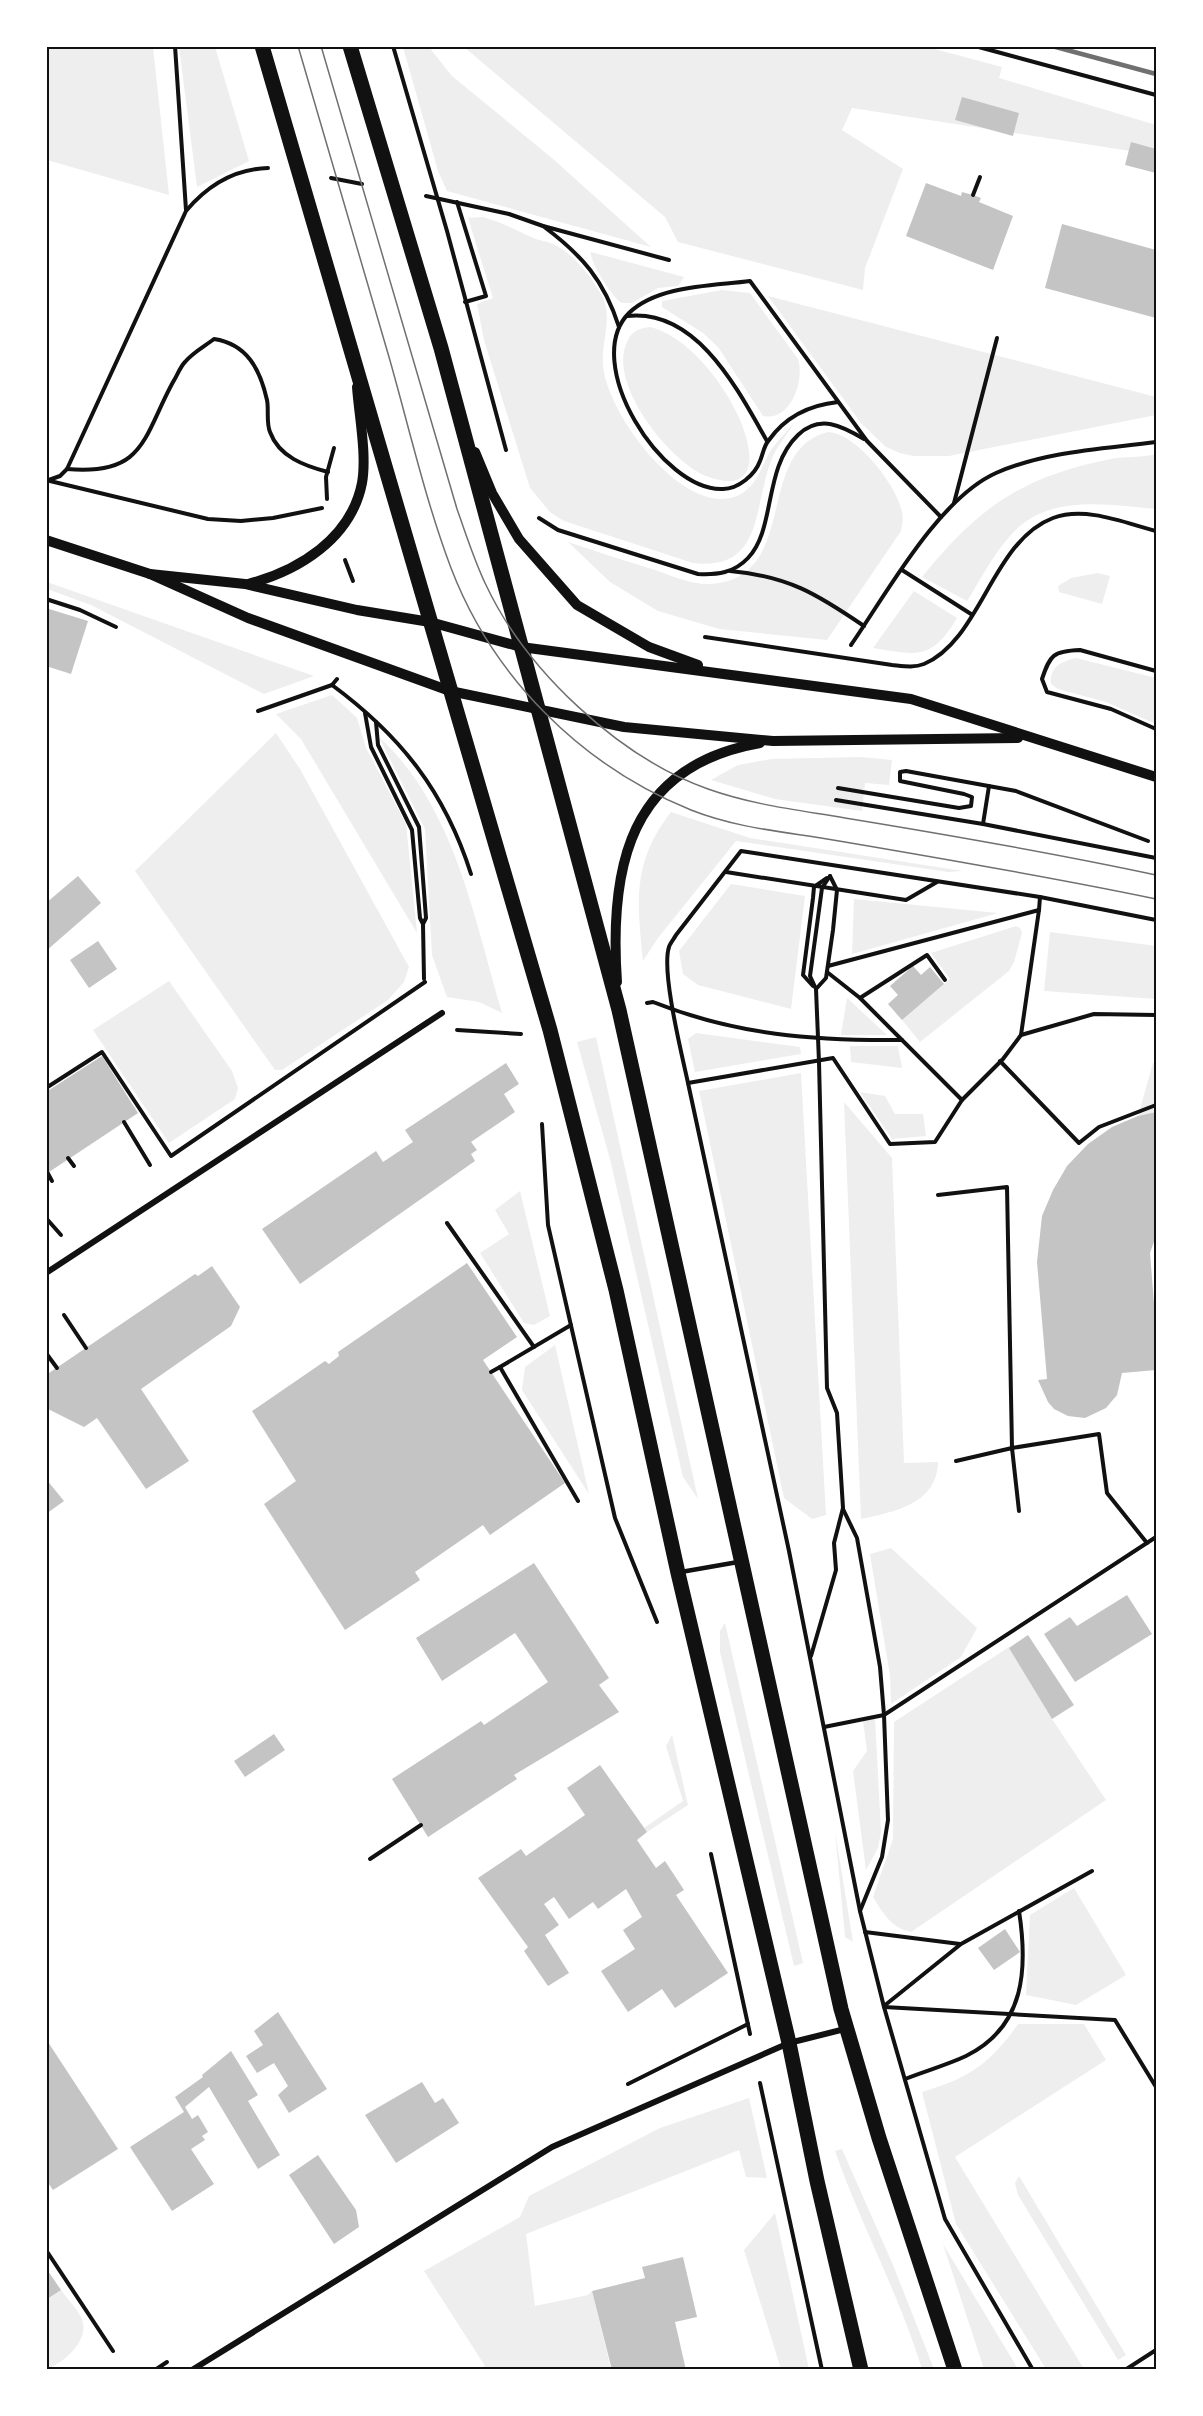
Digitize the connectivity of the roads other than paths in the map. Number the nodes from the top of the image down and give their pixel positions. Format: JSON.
{"nodes":[{"id":1,"x":262,"y":46,"type":"edge"},
{"id":2,"x":350,"y":46,"type":"edge"},
{"id":3,"x":356,"y":371,"type":"junction"},
{"id":4,"x":459,"y":415,"type":"junction"},
{"id":5,"x":46,"y":540,"type":"edge"},
{"id":6,"x":150,"y":574,"type":"junction"},
{"id":7,"x":245,"y":584,"type":"junction"},
{"id":8,"x":430,"y":622,"type":"junction"},
{"id":9,"x":521,"y":646,"type":"junction"},
{"id":10,"x":715,"y":672,"type":"junction"},
{"id":11,"x":450,"y":691,"type":"junction"},
{"id":12,"x":539,"y":709,"type":"junction"},
{"id":13,"x":1027,"y":738,"type":"junction"},
{"id":14,"x":772,"y":741,"type":"junction"},
{"id":15,"x":1156,"y":777,"type":"edge"},
{"id":16,"x":619,"y":1010,"type":"junction"},
{"id":17,"x":442,"y":1013,"type":"dead end"},
{"id":18,"x":46,"y":1273,"type":"edge"},
{"id":19,"x":741,"y":1561,"type":"junction"},
{"id":20,"x":678,"y":1573,"type":"junction"},
{"id":21,"x":847,"y":2029,"type":"junction"},
{"id":22,"x":789,"y":2043,"type":"junction"},
{"id":23,"x":192,"y":2370,"type":"edge"},
{"id":24,"x":861,"y":2370,"type":"edge"},
{"id":25,"x":955,"y":2370,"type":"edge"}],
"edges":[{"from":1,"to":3,"type":"main road"},
{"from":2,"to":4,"type":"main road"},
{"from":3,"to":7,"type":"street"},
{"from":3,"to":8,"type":"main road"},
{"from":4,"to":9,"type":"main road"},
{"from":4,"to":10,"type":"street"},
{"from":5,"to":6,"type":"street"},
{"from":6,"to":7,"type":"street"},
{"from":6,"to":11,"type":"street"},
{"from":7,"to":8,"type":"street"},
{"from":8,"to":9,"type":"street"},
{"from":8,"to":11,"type":"main road"},
{"from":9,"to":10,"type":"street"},
{"from":9,"to":12,"type":"main road"},
{"from":10,"to":13,"type":"street"},
{"from":11,"to":12,"type":"street"},
{"from":11,"to":20,"type":"main road"},
{"from":12,"to":14,"type":"street"},
{"from":12,"to":16,"type":"main road"},
{"from":13,"to":14,"type":"street"},
{"from":13,"to":15,"type":"street"},
{"from":14,"to":16,"type":"street"},
{"from":16,"to":19,"type":"main road"},
{"from":17,"to":18,"type":"street"},
{"from":19,"to":20,"type":"lane"},
{"from":19,"to":21,"type":"main road"},
{"from":20,"to":22,"type":"main road"},
{"from":21,"to":22,"type":"street"},
{"from":21,"to":25,"type":"main road"},
{"from":22,"to":23,"type":"street"},
{"from":22,"to":24,"type":"main road"}]}
